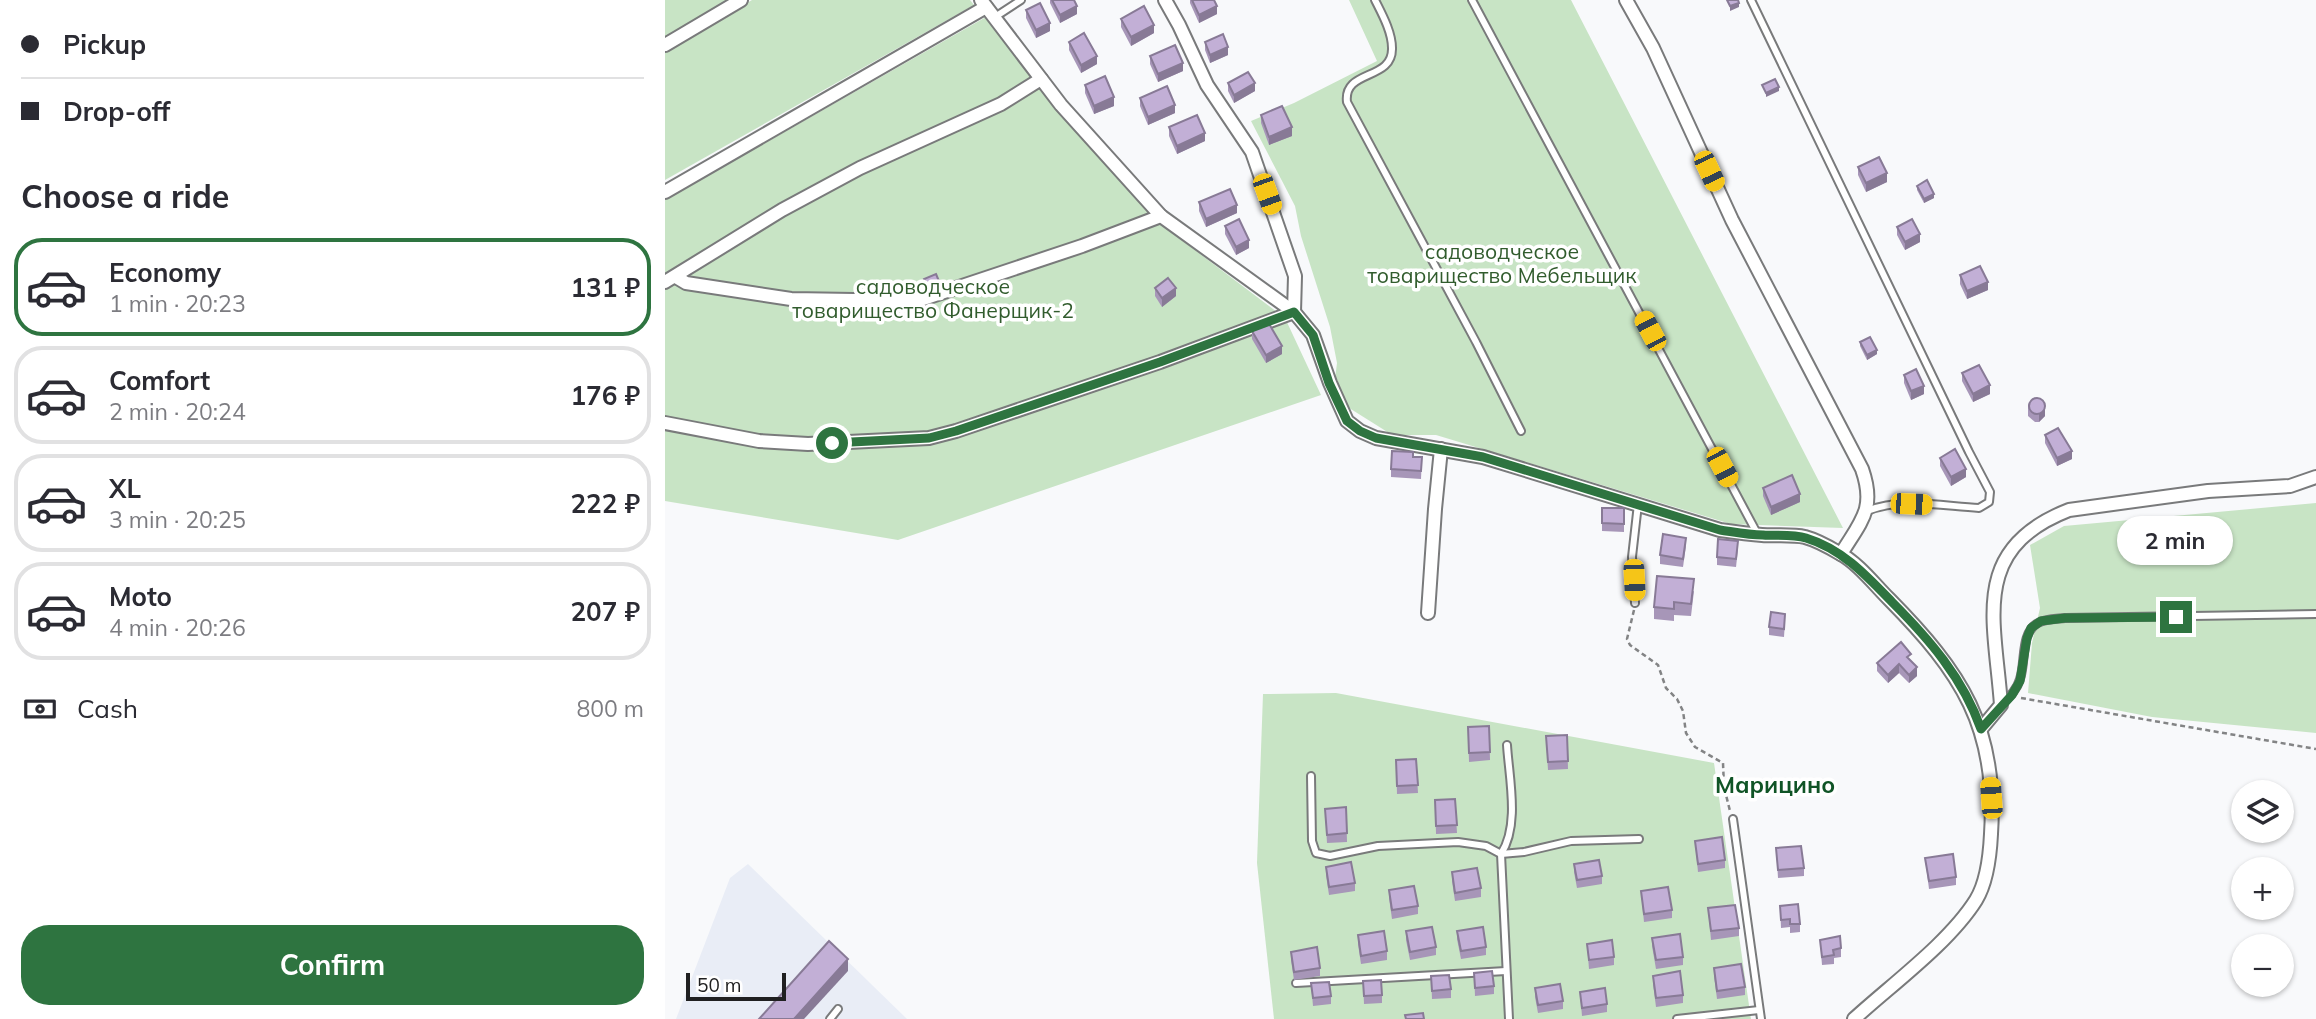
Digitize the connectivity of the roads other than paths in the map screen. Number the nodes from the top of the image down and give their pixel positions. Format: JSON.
{"nodes":[{"id":1,"x":741,"y":0,"type":"edge"},
{"id":2,"x":1021,"y":0,"type":"edge"},
{"id":3,"x":1164,"y":0,"type":"edge"},
{"id":4,"x":1375,"y":0,"type":"edge"},
{"id":5,"x":1472,"y":0,"type":"edge"},
{"id":6,"x":1626,"y":0,"type":"edge"},
{"id":7,"x":1751,"y":0,"type":"edge"},
{"id":8,"x":987,"y":8,"type":"edge"},
{"id":9,"x":665,"y":45,"type":"edge"},
{"id":10,"x":1041,"y":79,"type":"junction"},
{"id":11,"x":665,"y":192,"type":"edge"},
{"id":12,"x":1161,"y":216,"type":"junction"},
{"id":13,"x":671,"y":279,"type":"edge"},
{"id":14,"x":1294,"y":312,"type":"junction"},
{"id":15,"x":665,"y":423,"type":"edge"},
{"id":16,"x":1521,"y":431,"type":"dead end"},
{"id":17,"x":1441,"y":449,"type":"junction"},
{"id":18,"x":2316,"y":477,"type":"edge"},
{"id":19,"x":1638,"y":503,"type":"junction"},
{"id":20,"x":1867,"y":511,"type":"junction"},
{"id":21,"x":1758,"y":535,"type":"junction"},
{"id":22,"x":1841,"y":554,"type":"junction"},
{"id":23,"x":1635,"y":603,"type":"road end"},
{"id":24,"x":1428,"y":613,"type":"dead end"},
{"id":25,"x":2316,"y":614,"type":"edge"},
{"id":26,"x":2001,"y":705,"type":"junction"},
{"id":27,"x":1981,"y":729,"type":"junction"},
{"id":28,"x":1507,"y":745,"type":"dead end"},
{"id":29,"x":1311,"y":776,"type":"dead end"},
{"id":30,"x":1733,"y":819,"type":"road end"},
{"id":31,"x":1639,"y":839,"type":"dead end"},
{"id":32,"x":1501,"y":854,"type":"junction"},
{"id":33,"x":1506,"y":971,"type":"junction"},
{"id":34,"x":1296,"y":983,"type":"dead end"},
{"id":35,"x":838,"y":1009,"type":"dead end"},
{"id":36,"x":1759,"y":1010,"type":"junction"},
{"id":37,"x":831,"y":1019,"type":"edge"},
{"id":38,"x":1509,"y":1019,"type":"edge"},
{"id":39,"x":1677,"y":1019,"type":"edge"},
{"id":40,"x":1761,"y":1019,"type":"edge"},
{"id":41,"x":1854,"y":1019,"type":"edge"}],
"edges":[{"from":1,"to":9,"type":"street"},
{"from":2,"to":8,"type":"lane"},
{"from":3,"to":14,"type":"street"},
{"from":4,"to":16,"type":"lane"},
{"from":5,"to":21,"type":"lane"},
{"from":6,"to":20,"type":"street"},
{"from":7,"to":20,"type":"lane"},
{"from":8,"to":10,"type":"street"},
{"from":8,"to":11,"type":"street"},
{"from":10,"to":12,"type":"street"},
{"from":10,"to":13,"type":"street"},
{"from":12,"to":13,"type":"street"},
{"from":12,"to":14,"type":"street"},
{"from":14,"to":15,"type":"street"},
{"from":14,"to":17,"type":"street"},
{"from":17,"to":19,"type":"street"},
{"from":17,"to":24,"type":"street"},
{"from":18,"to":26,"type":"street"},
{"from":19,"to":21,"type":"street"},
{"from":19,"to":23,"type":"lane"},
{"from":20,"to":22,"type":"street"},
{"from":21,"to":22,"type":"street"},
{"from":22,"to":27,"type":"street"},
{"from":25,"to":26,"type":"lane"},
{"from":26,"to":27,"type":"street"},
{"from":27,"to":41,"type":"street"},
{"from":28,"to":32,"type":"lane"},
{"from":29,"to":32,"type":"lane"},
{"from":30,"to":36,"type":"lane"},
{"from":31,"to":32,"type":"lane"},
{"from":32,"to":33,"type":"lane"},
{"from":33,"to":34,"type":"lane"},
{"from":33,"to":38,"type":"lane"},
{"from":35,"to":37,"type":"lane"},
{"from":36,"to":39,"type":"lane"},
{"from":36,"to":40,"type":"lane"}]}
